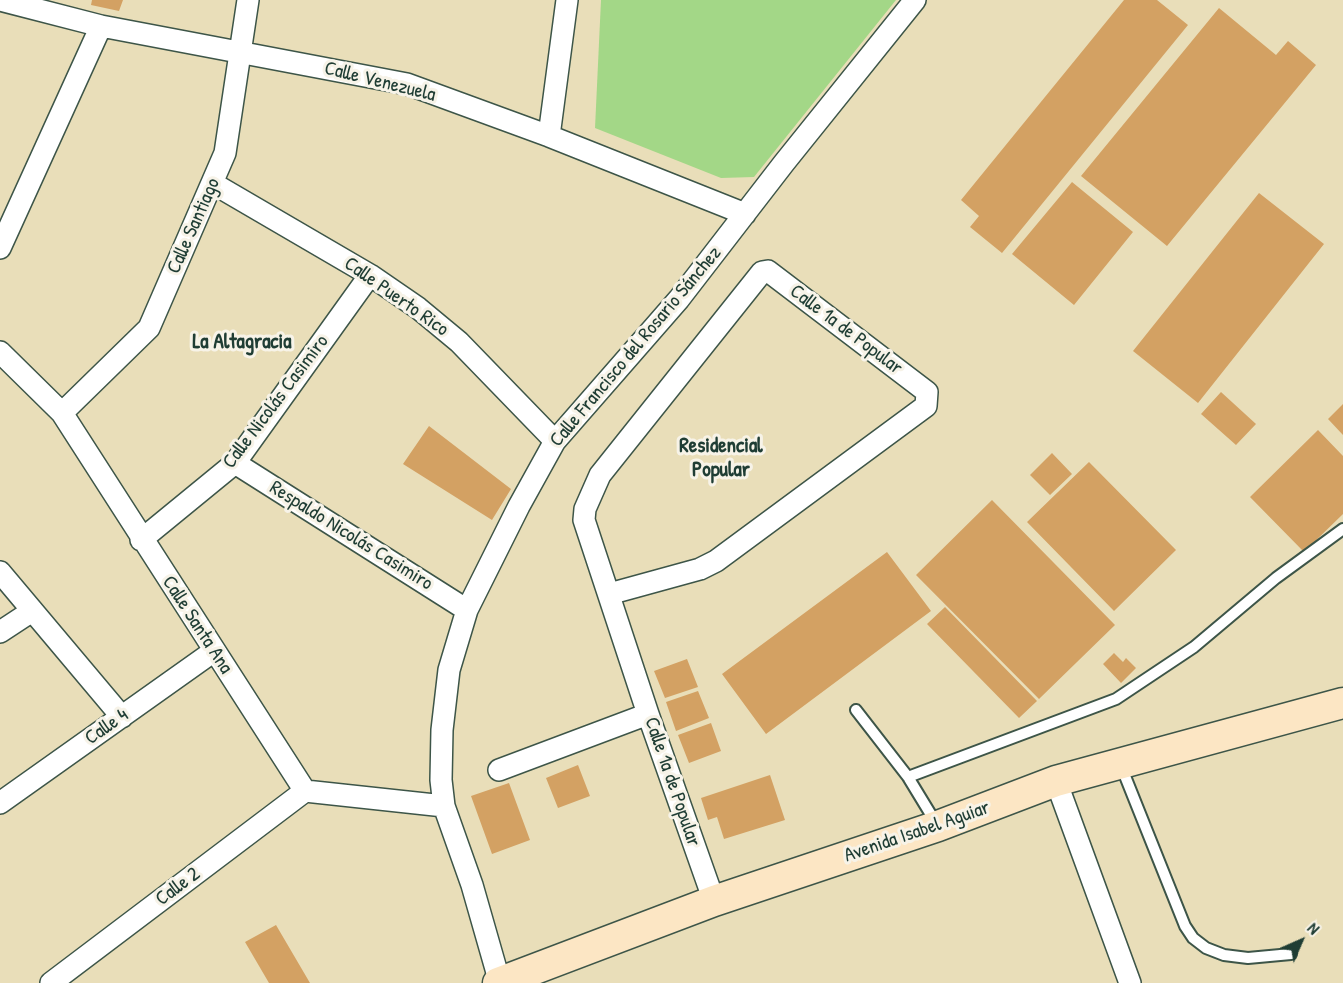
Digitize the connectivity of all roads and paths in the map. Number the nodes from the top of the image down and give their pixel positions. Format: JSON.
{"nodes":[{"id":1,"x":0,"y":0,"type":"edge"},
{"id":2,"x":248,"y":0,"type":"edge"},
{"id":3,"x":567,"y":0,"type":"edge"},
{"id":4,"x":915,"y":0,"type":"edge"},
{"id":5,"x":101,"y":26,"type":"junction"},
{"id":6,"x":242,"y":51,"type":"junction"},
{"id":7,"x":549,"y":136,"type":"junction"},
{"id":8,"x":214,"y":184,"type":"junction"},
{"id":9,"x":745,"y":214,"type":"junction"},
{"id":10,"x":0,"y":248,"type":"edge"},
{"id":11,"x":370,"y":275,"type":"junction"},
{"id":12,"x":0,"y":352,"type":"edge"},
{"id":13,"x":62,"y":413,"type":"junction"},
{"id":14,"x":555,"y":441,"type":"junction"},
{"id":15,"x":235,"y":463,"type":"junction"},
{"id":16,"x":1343,"y":529,"type":"edge"},
{"id":17,"x":141,"y":540,"type":"junction"},
{"id":18,"x":0,"y":572,"type":"edge"},
{"id":19,"x":609,"y":594,"type":"junction"},
{"id":20,"x":467,"y":610,"type":"junction"},
{"id":21,"x":32,"y":611,"type":"junction"},
{"id":22,"x":0,"y":632,"type":"edge"},
{"id":23,"x":214,"y":651,"type":"junction"},
{"id":24,"x":1343,"y":703,"type":"edge"},
{"id":25,"x":856,"y":710,"type":"dead end"},
{"id":26,"x":648,"y":714,"type":"junction"},
{"id":27,"x":122,"y":717,"type":"junction"},
{"id":28,"x":1120,"y":763,"type":"junction"},
{"id":29,"x":499,"y":770,"type":"dead end"},
{"id":30,"x":908,"y":777,"type":"junction"},
{"id":31,"x":1056,"y":781,"type":"junction"},
{"id":32,"x":305,"y":791,"type":"junction"},
{"id":33,"x":0,"y":803,"type":"edge"},
{"id":34,"x":444,"y":806,"type":"junction"},
{"id":35,"x":938,"y":826,"type":"junction"},
{"id":36,"x":714,"y":901,"type":"junction"},
{"id":37,"x":1291,"y":954,"type":"dead end"},
{"id":38,"x":500,"y":982,"type":"edge"},
{"id":39,"x":51,"y":983,"type":"edge"},
{"id":40,"x":1130,"y":983,"type":"edge"}],
"edges":[{"from":1,"to":5,"type":"street","name":"Calle Venezuela"},
{"from":2,"to":6,"type":"street","name":"Calle Santiago"},
{"from":3,"to":7,"type":"street"},
{"from":4,"to":9,"type":"street","name":"Calle Francisco del Rosario Sánchez"},
{"from":5,"to":6,"type":"street","name":"Calle Venezuela"},
{"from":5,"to":10,"type":"street"},
{"from":6,"to":7,"type":"street","name":"Calle Venezuela"},
{"from":6,"to":8,"type":"street","name":"Calle Santiago"},
{"from":7,"to":9,"type":"street","name":"Calle Venezuela"},
{"from":8,"to":11,"type":"street","name":"Calle Puerto Rico"},
{"from":8,"to":13,"type":"street","name":"Calle Santiago"},
{"from":9,"to":14,"type":"street","name":"Calle Francisco del Rosario Sánchez"},
{"from":11,"to":14,"type":"street","name":"Calle Puerto Rico"},
{"from":11,"to":15,"type":"street","name":"Calle Nicolás Casimiro"},
{"from":12,"to":13,"type":"street","name":"Calle Santa Ana"},
{"from":13,"to":17,"type":"street","name":"Calle Santa Ana"},
{"from":14,"to":20,"type":"street","name":"Calle Francisco del Rosario Sánchez"},
{"from":15,"to":17,"type":"street","name":"Calle Nicolás Casimiro"},
{"from":15,"to":20,"type":"street","name":"Respaldo Nicolás Casimiro"},
{"from":16,"to":30,"type":"lane"},
{"from":17,"to":23,"type":"street","name":"Calle Santa Ana"},
{"from":18,"to":21,"type":"street"},
{"from":19,"to":19,"type":"street","name":"Calle 1a de Popular"},
{"from":19,"to":26,"type":"street","name":"Calle 1a de Popular"},
{"from":20,"to":34,"type":"street","name":"Calle Francisco del Rosario Sánchez"},
{"from":21,"to":22,"type":"street"},
{"from":21,"to":27,"type":"street"},
{"from":23,"to":27,"type":"street","name":"Calle 4"},
{"from":23,"to":32,"type":"street","name":"Calle Santa Ana"},
{"from":24,"to":28,"type":"main road","name":"Avenida Isabel Aguiar"},
{"from":25,"to":30,"type":"lane"},
{"from":26,"to":29,"type":"street"},
{"from":26,"to":36,"type":"street","name":"Calle 1a de Popular"},
{"from":27,"to":33,"type":"street","name":"Calle 4"},
{"from":28,"to":31,"type":"main road","name":"Avenida Isabel Aguiar"},
{"from":28,"to":37,"type":"lane"},
{"from":30,"to":35,"type":"lane"},
{"from":31,"to":35,"type":"main road","name":"Avenida Isabel Aguiar"},
{"from":31,"to":40,"type":"street"},
{"from":32,"to":34,"type":"street"},
{"from":32,"to":39,"type":"street","name":"Calle 2"},
{"from":34,"to":38,"type":"street","name":"Calle Francisco del Rosario Sánchez"},
{"from":35,"to":36,"type":"main road","name":"Avenida Isabel Aguiar"},
{"from":36,"to":38,"type":"main road","name":"Avenida Isabel Aguiar"}]}
